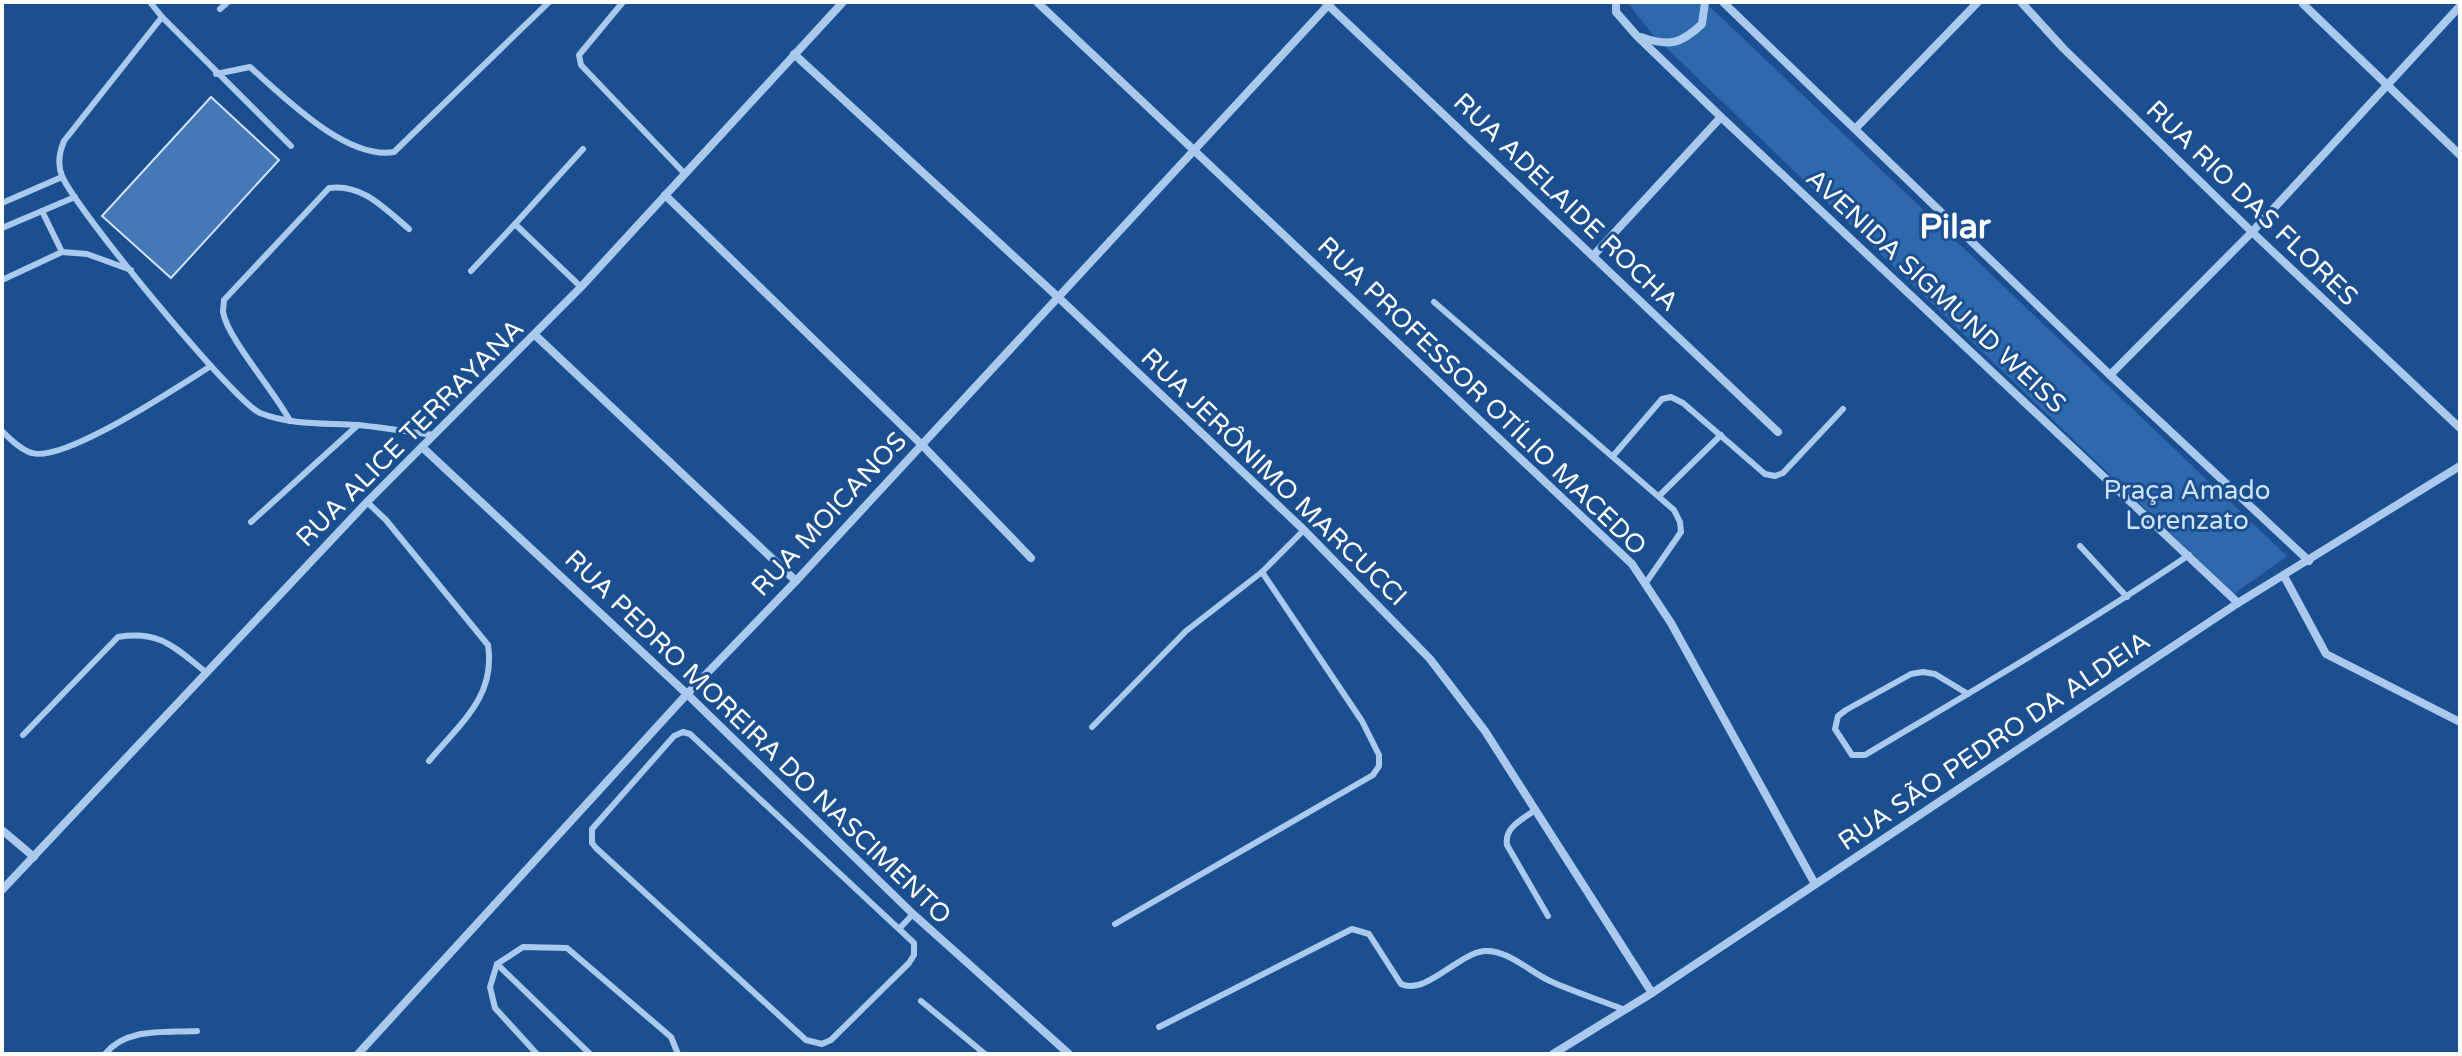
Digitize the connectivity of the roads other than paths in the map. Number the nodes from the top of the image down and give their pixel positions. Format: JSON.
{"nodes":[{"id":1,"x":150,"y":2,"type":"edge"},
{"id":2,"x":228,"y":2,"type":"edge"},
{"id":3,"x":549,"y":2,"type":"edge"},
{"id":4,"x":623,"y":2,"type":"edge"},
{"id":5,"x":843,"y":2,"type":"edge"},
{"id":6,"x":1037,"y":2,"type":"edge"},
{"id":7,"x":1616,"y":2,"type":"edge"},
{"id":8,"x":1705,"y":2,"type":"edge"},
{"id":9,"x":1723,"y":2,"type":"edge"},
{"id":10,"x":1978,"y":2,"type":"edge"},
{"id":11,"x":2021,"y":2,"type":"edge"},
{"id":12,"x":1328,"y":3,"type":"edge"},
{"id":13,"x":2303,"y":4,"type":"dead end"},
{"id":14,"x":2460,"y":6,"type":"edge"},
{"id":15,"x":220,"y":9,"type":"dead end"},
{"id":16,"x":162,"y":17,"type":"junction"},
{"id":17,"x":1637,"y":36,"type":"junction"},
{"id":18,"x":794,"y":54,"type":"junction"},
{"id":19,"x":216,"y":74,"type":"junction"},
{"id":20,"x":2389,"y":85,"type":"junction"},
{"id":21,"x":1721,"y":117,"type":"junction"},
{"id":22,"x":1855,"y":129,"type":"junction"},
{"id":23,"x":291,"y":146,"type":"dead end"},
{"id":24,"x":583,"y":149,"type":"dead end"},
{"id":25,"x":1195,"y":149,"type":"junction"},
{"id":26,"x":2460,"y":155,"type":"edge"},
{"id":27,"x":685,"y":174,"type":"junction"},
{"id":28,"x":62,"y":177,"type":"junction"},
{"id":29,"x":665,"y":195,"type":"junction"},
{"id":30,"x":75,"y":197,"type":"junction"},
{"id":31,"x":2,"y":203,"type":"edge"},
{"id":32,"x":42,"y":211,"type":"junction"},
{"id":33,"x":515,"y":224,"type":"junction"},
{"id":34,"x":2,"y":228,"type":"edge"},
{"id":35,"x":409,"y":229,"type":"dead end"},
{"id":36,"x":2252,"y":232,"type":"junction"},
{"id":37,"x":62,"y":252,"type":"junction"},
{"id":38,"x":1593,"y":256,"type":"junction"},
{"id":39,"x":131,"y":270,"type":"junction"},
{"id":40,"x":471,"y":271,"type":"dead end"},
{"id":41,"x":2,"y":280,"type":"edge"},
{"id":42,"x":581,"y":287,"type":"junction"},
{"id":43,"x":1059,"y":298,"type":"junction"},
{"id":44,"x":1434,"y":302,"type":"dead end"},
{"id":45,"x":535,"y":335,"type":"junction"},
{"id":46,"x":211,"y":366,"type":"junction"},
{"id":47,"x":2110,"y":375,"type":"junction"},
{"id":48,"x":1843,"y":409,"type":"dead end"},
{"id":49,"x":290,"y":421,"type":"junction"},
{"id":50,"x":358,"y":425,"type":"junction"},
{"id":51,"x":2460,"y":428,"type":"edge"},
{"id":52,"x":2,"y":431,"type":"edge"},
{"id":53,"x":1778,"y":432,"type":"dead end"},
{"id":54,"x":434,"y":435,"type":"junction"},
{"id":55,"x":1721,"y":435,"type":"junction"},
{"id":56,"x":922,"y":445,"type":"junction"},
{"id":57,"x":422,"y":447,"type":"junction"},
{"id":58,"x":1613,"y":456,"type":"junction"},
{"id":59,"x":2460,"y":466,"type":"edge"},
{"id":60,"x":1659,"y":496,"type":"junction"},
{"id":61,"x":367,"y":502,"type":"junction"},
{"id":62,"x":251,"y":522,"type":"dead end"},
{"id":63,"x":1304,"y":530,"type":"junction"},
{"id":64,"x":2080,"y":546,"type":"dead end"},
{"id":65,"x":2189,"y":555,"type":"junction"},
{"id":66,"x":1031,"y":558,"type":"dead end"},
{"id":67,"x":2309,"y":561,"type":"junction"},
{"id":68,"x":1262,"y":572,"type":"junction"},
{"id":69,"x":2284,"y":576,"type":"junction"},
{"id":70,"x":796,"y":581,"type":"junction"},
{"id":71,"x":1645,"y":584,"type":"junction"},
{"id":72,"x":2127,"y":597,"type":"junction"},
{"id":73,"x":2238,"y":603,"type":"junction"},
{"id":74,"x":207,"y":673,"type":"junction"},
{"id":75,"x":687,"y":694,"type":"junction"},
{"id":76,"x":1968,"y":694,"type":"junction"},
{"id":77,"x":2460,"y":722,"type":"edge"},
{"id":78,"x":1092,"y":727,"type":"dead end"},
{"id":79,"x":23,"y":735,"type":"dead end"},
{"id":80,"x":429,"y":761,"type":"dead end"},
{"id":81,"x":1535,"y":810,"type":"junction"},
{"id":82,"x":2,"y":830,"type":"edge"},
{"id":83,"x":34,"y":857,"type":"junction"},
{"id":84,"x":1815,"y":884,"type":"junction"},
{"id":85,"x":2,"y":890,"type":"edge"},
{"id":86,"x":913,"y":914,"type":"junction"},
{"id":87,"x":1548,"y":916,"type":"dead end"},
{"id":88,"x":1115,"y":924,"type":"dead end"},
{"id":89,"x":899,"y":929,"type":"junction"},
{"id":90,"x":497,"y":964,"type":"junction"},
{"id":91,"x":1652,"y":993,"type":"junction"},
{"id":92,"x":921,"y":1001,"type":"dead end"},
{"id":93,"x":1625,"y":1010,"type":"junction"},
{"id":94,"x":1159,"y":1027,"type":"dead end"},
{"id":95,"x":197,"y":1031,"type":"dead end"},
{"id":96,"x":105,"y":1054,"type":"edge"},
{"id":97,"x":358,"y":1054,"type":"edge"},
{"id":98,"x":537,"y":1054,"type":"edge"},
{"id":99,"x":590,"y":1054,"type":"edge"},
{"id":100,"x":678,"y":1054,"type":"edge"},
{"id":101,"x":985,"y":1054,"type":"edge"},
{"id":102,"x":1069,"y":1054,"type":"edge"},
{"id":103,"x":1553,"y":1054,"type":"edge"}],
"edges":[{"from":1,"to":16,"type":"lane"},
{"from":2,"to":15,"type":"lane"},
{"from":3,"to":19,"type":"lane"},
{"from":4,"to":27,"type":"lane"},
{"from":5,"to":18,"type":"street","name":"RUA ALICE TERRAYANA"},
{"from":6,"to":25,"type":"street","name":"RUA PROFESSOR OTÍLIO MACEDO"},
{"from":7,"to":17,"type":"street","name":"AVENIDA SIGMUND WEISS"},
{"from":8,"to":17,"type":"street"},
{"from":9,"to":22,"type":"street"},
{"from":10,"to":22,"type":"street"},
{"from":11,"to":36,"type":"street","name":"RUA RIO DAS FLORES"},
{"from":12,"to":25,"type":"street","name":"RUA MOICANOS"},
{"from":12,"to":38,"type":"street","name":"RUA ADELAIDE ROCHA"},
{"from":13,"to":20,"type":"street"},
{"from":14,"to":20,"type":"street"},
{"from":16,"to":19,"type":"lane"},
{"from":16,"to":28,"type":"lane"},
{"from":17,"to":21,"type":"street","name":"AVENIDA SIGMUND WEISS"},
{"from":18,"to":27,"type":"street","name":"RUA ALICE TERRAYANA"},
{"from":18,"to":43,"type":"street","name":"RUA JERÔNIMO MARCUCCI"},
{"from":19,"to":23,"type":"lane"},
{"from":20,"to":26,"type":"street"},
{"from":20,"to":36,"type":"street"},
{"from":21,"to":38,"type":"street"},
{"from":21,"to":65,"type":"street","name":"AVENIDA SIGMUND WEISS"},
{"from":22,"to":47,"type":"street"},
{"from":24,"to":33,"type":"lane"},
{"from":25,"to":43,"type":"street","name":"RUA MOICANOS"},
{"from":25,"to":71,"type":"street","name":"RUA PROFESSOR OTÍLIO MACEDO"},
{"from":27,"to":29,"type":"street","name":"RUA ALICE TERRAYANA"},
{"from":28,"to":30,"type":"lane"},
{"from":28,"to":31,"type":"lane"},
{"from":29,"to":42,"type":"street","name":"RUA ALICE TERRAYANA"},
{"from":29,"to":56,"type":"street"},
{"from":30,"to":32,"type":"lane"},
{"from":30,"to":39,"type":"lane"},
{"from":32,"to":34,"type":"lane"},
{"from":32,"to":37,"type":"lane"},
{"from":33,"to":40,"type":"lane"},
{"from":33,"to":42,"type":"lane"},
{"from":35,"to":49,"type":"lane"},
{"from":36,"to":47,"type":"street"},
{"from":36,"to":51,"type":"street","name":"RUA RIO DAS FLORES"},
{"from":37,"to":39,"type":"lane"},
{"from":37,"to":41,"type":"lane"},
{"from":38,"to":53,"type":"street","name":"RUA ADELAIDE ROCHA"},
{"from":39,"to":46,"type":"lane"},
{"from":42,"to":45,"type":"street","name":"RUA ALICE TERRAYANA"},
{"from":43,"to":56,"type":"street","name":"RUA MOICANOS"},
{"from":43,"to":63,"type":"street","name":"RUA JERÔNIMO MARCUCCI"},
{"from":44,"to":58,"type":"lane"},
{"from":45,"to":54,"type":"street","name":"RUA ALICE TERRAYANA"},
{"from":45,"to":70,"type":"street"},
{"from":46,"to":49,"type":"lane"},
{"from":46,"to":52,"type":"lane"},
{"from":47,"to":67,"type":"street"},
{"from":48,"to":55,"type":"lane"},
{"from":49,"to":50,"type":"lane"},
{"from":50,"to":54,"type":"lane"},
{"from":50,"to":62,"type":"lane"},
{"from":54,"to":57,"type":"street","name":"RUA ALICE TERRAYANA"},
{"from":55,"to":58,"type":"lane"},
{"from":55,"to":60,"type":"lane"},
{"from":56,"to":66,"type":"street"},
{"from":56,"to":70,"type":"street","name":"RUA MOICANOS"},
{"from":57,"to":61,"type":"street","name":"RUA ALICE TERRAYANA"},
{"from":57,"to":75,"type":"street","name":"RUA PEDRO MOREIRA DO NASCIMENTO"},
{"from":58,"to":60,"type":"lane"},
{"from":59,"to":67,"type":"street","name":"RUA SÃO PEDRO DA ALDEIA"},
{"from":60,"to":71,"type":"lane"},
{"from":61,"to":74,"type":"street","name":"RUA ALICE TERRAYANA"},
{"from":61,"to":80,"type":"lane"},
{"from":63,"to":68,"type":"lane"},
{"from":63,"to":81,"type":"street","name":"RUA JERÔNIMO MARCUCCI"},
{"from":64,"to":72,"type":"lane"},
{"from":65,"to":72,"type":"lane"},
{"from":65,"to":73,"type":"street","name":"AVENIDA SIGMUND WEISS"},
{"from":67,"to":69,"type":"street","name":"RUA SÃO PEDRO DA ALDEIA"},
{"from":68,"to":78,"type":"lane"},
{"from":68,"to":88,"type":"lane"},
{"from":69,"to":73,"type":"street","name":"RUA SÃO PEDRO DA ALDEIA"},
{"from":69,"to":77,"type":"street"},
{"from":70,"to":75,"type":"street","name":"RUA MOICANOS"},
{"from":71,"to":84,"type":"street","name":"RUA PROFESSOR OTÍLIO MACEDO"},
{"from":72,"to":76,"type":"lane"},
{"from":73,"to":84,"type":"street","name":"RUA SÃO PEDRO DA ALDEIA"},
{"from":74,"to":79,"type":"lane"},
{"from":74,"to":83,"type":"street","name":"RUA ALICE TERRAYANA"},
{"from":75,"to":86,"type":"street","name":"RUA PEDRO MOREIRA DO NASCIMENTO"},
{"from":75,"to":97,"type":"street","name":"RUA MOICANOS"},
{"from":76,"to":76,"type":"lane"},
{"from":81,"to":87,"type":"lane"},
{"from":81,"to":91,"type":"street","name":"RUA JERÔNIMO MARCUCCI"},
{"from":82,"to":83,"type":"street"},
{"from":83,"to":85,"type":"street","name":"RUA ALICE TERRAYANA"},
{"from":84,"to":91,"type":"street","name":"RUA SÃO PEDRO DA ALDEIA"},
{"from":86,"to":89,"type":"lane"},
{"from":86,"to":102,"type":"street","name":"RUA PEDRO MOREIRA DO NASCIMENTO"},
{"from":89,"to":89,"type":"lane"},
{"from":90,"to":98,"type":"lane"},
{"from":90,"to":99,"type":"lane"},
{"from":90,"to":100,"type":"lane"},
{"from":91,"to":93,"type":"street","name":"RUA SÃO PEDRO DA ALDEIA"},
{"from":92,"to":101,"type":"lane"},
{"from":93,"to":94,"type":"lane"},
{"from":93,"to":103,"type":"street","name":"RUA SÃO PEDRO DA ALDEIA"},
{"from":95,"to":96,"type":"lane"}]}
